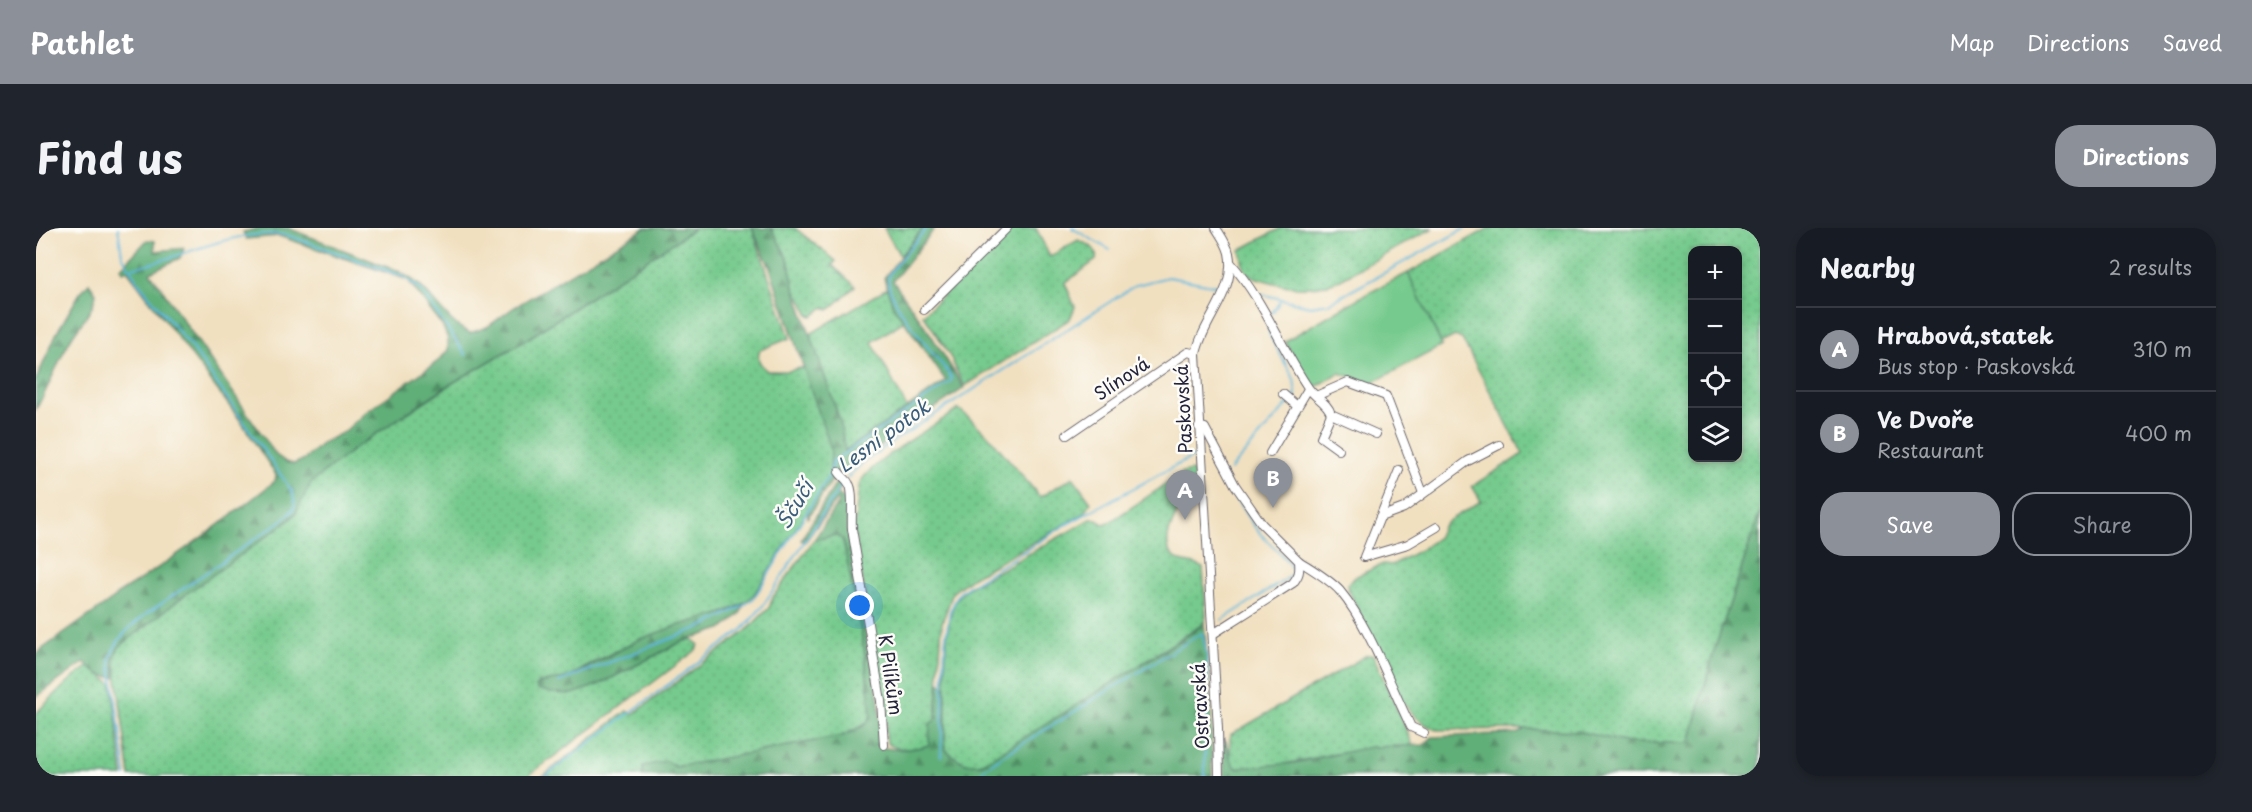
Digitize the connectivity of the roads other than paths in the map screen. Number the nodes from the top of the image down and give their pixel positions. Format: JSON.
{"nodes":[{"id":1,"x":1007,"y":228,"type":"edge"},
{"id":2,"x":1216,"y":228,"type":"edge"},
{"id":3,"x":1230,"y":262,"type":"junction"},
{"id":4,"x":924,"y":310,"type":"dead end"},
{"id":5,"x":1196,"y":354,"type":"junction"},
{"id":6,"x":1308,"y":388,"type":"junction"},
{"id":7,"x":1316,"y":396,"type":"junction"},
{"id":8,"x":1331,"y":414,"type":"junction"},
{"id":9,"x":1199,"y":427,"type":"junction"},
{"id":10,"x":1376,"y":434,"type":"dead end"},
{"id":11,"x":1067,"y":435,"type":"dead end"},
{"id":12,"x":1499,"y":445,"type":"dead end"},
{"id":13,"x":1339,"y":450,"type":"dead end"},
{"id":14,"x":1270,"y":453,"type":"dead end"},
{"id":15,"x":1399,"y":470,"type":"dead end"},
{"id":16,"x":840,"y":474,"type":"dead end"},
{"id":17,"x":1423,"y":493,"type":"junction"},
{"id":18,"x":1380,"y":517,"type":"junction"},
{"id":19,"x":1437,"y":527,"type":"dead end"},
{"id":20,"x":1299,"y":561,"type":"junction"},
{"id":21,"x":1213,"y":634,"type":"junction"},
{"id":22,"x":1424,"y":733,"type":"dead end"},
{"id":23,"x":884,"y":745,"type":"dead end"},
{"id":24,"x":1219,"y":776,"type":"edge"}],
"edges":[{"from":1,"to":4,"type":"street"},
{"from":2,"to":3,"type":"street","name":"Paskovská"},
{"from":3,"to":5,"type":"street","name":"Paskovská"},
{"from":3,"to":6,"type":"street"},
{"from":5,"to":9,"type":"street","name":"Paskovská"},
{"from":5,"to":11,"type":"street","name":"Slínová"},
{"from":6,"to":7,"type":"street"},
{"from":6,"to":14,"type":"street"},
{"from":7,"to":8,"type":"street"},
{"from":7,"to":17,"type":"street"},
{"from":8,"to":10,"type":"street"},
{"from":8,"to":13,"type":"street"},
{"from":9,"to":20,"type":"street"},
{"from":9,"to":21,"type":"street","name":"Paskovská"},
{"from":12,"to":17,"type":"street"},
{"from":15,"to":18,"type":"street"},
{"from":16,"to":23,"type":"street","name":"K Pilíkům"},
{"from":17,"to":18,"type":"street"},
{"from":18,"to":19,"type":"street"},
{"from":20,"to":21,"type":"street"},
{"from":20,"to":22,"type":"street"},
{"from":21,"to":24,"type":"street","name":"Ostravská"}]}
